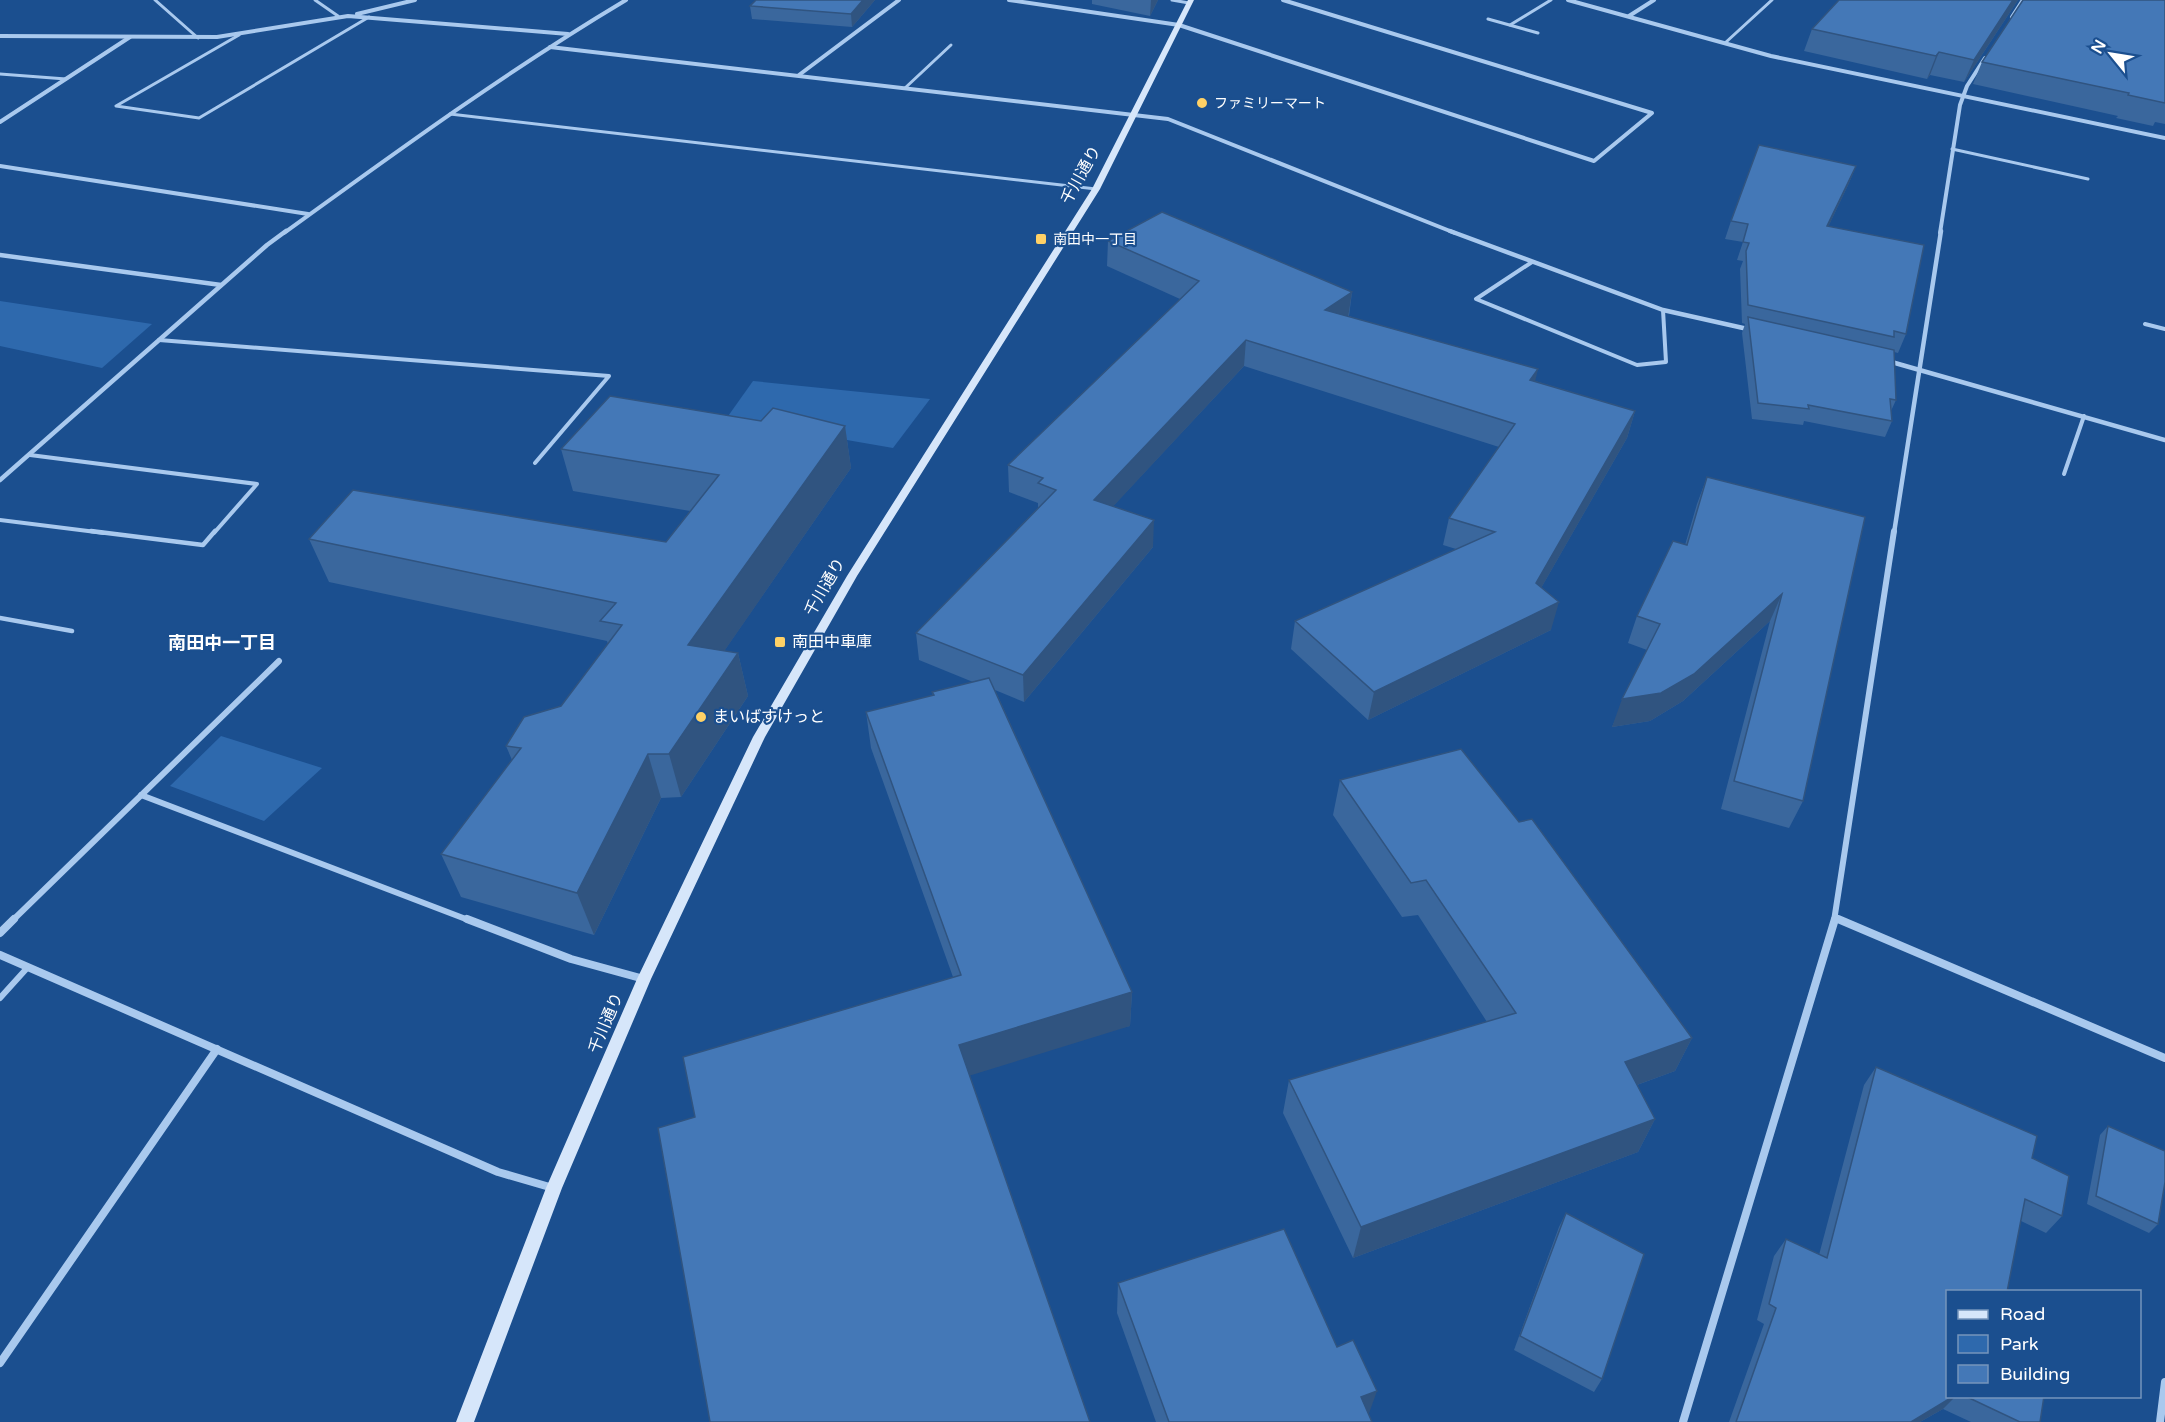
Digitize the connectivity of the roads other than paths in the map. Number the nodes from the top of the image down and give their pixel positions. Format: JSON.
{"nodes":[{"id":1,"x":155,"y":0,"type":"edge"},
{"id":2,"x":315,"y":0,"type":"edge"},
{"id":3,"x":415,"y":0,"type":"edge"},
{"id":4,"x":627,"y":0,"type":"edge"},
{"id":5,"x":900,"y":0,"type":"edge"},
{"id":6,"x":1009,"y":0,"type":"edge"},
{"id":7,"x":1172,"y":0,"type":"edge"},
{"id":8,"x":1283,"y":0,"type":"edge"},
{"id":9,"x":1551,"y":0,"type":"edge"},
{"id":10,"x":1569,"y":0,"type":"edge"},
{"id":11,"x":1654,"y":0,"type":"edge"},
{"id":12,"x":1772,"y":0,"type":"edge"},
{"id":13,"x":2023,"y":0,"type":"edge"},
{"id":14,"x":1190,"y":2,"type":"edge"},
{"id":15,"x":338,"y":16,"type":"junction"},
{"id":16,"x":348,"y":16,"type":"junction"},
{"id":17,"x":1629,"y":16,"type":"junction"},
{"id":18,"x":369,"y":17,"type":"junction"},
{"id":19,"x":1488,"y":19,"type":"dead end"},
{"id":20,"x":1179,"y":25,"type":"junction"},
{"id":21,"x":1510,"y":25,"type":"junction"},
{"id":22,"x":2004,"y":29,"type":"edge"},
{"id":23,"x":1538,"y":33,"type":"dead end"},
{"id":24,"x":569,"y":34,"type":"junction"},
{"id":25,"x":239,"y":35,"type":"junction"},
{"id":26,"x":0,"y":36,"type":"edge"},
{"id":27,"x":131,"y":36,"type":"junction"},
{"id":28,"x":198,"y":38,"type":"junction"},
{"id":29,"x":1725,"y":43,"type":"junction"},
{"id":30,"x":951,"y":45,"type":"dead end"},
{"id":31,"x":550,"y":47,"type":"junction"},
{"id":32,"x":1992,"y":48,"type":"edge"},
{"id":33,"x":0,"y":74,"type":"edge"},
{"id":34,"x":799,"y":75,"type":"junction"},
{"id":35,"x":66,"y":79,"type":"junction"},
{"id":36,"x":905,"y":88,"type":"junction"},
{"id":37,"x":1964,"y":96,"type":"junction"},
{"id":38,"x":450,"y":114,"type":"junction"},
{"id":39,"x":1134,"y":115,"type":"junction"},
{"id":40,"x":0,"y":117,"type":"edge"},
{"id":41,"x":7,"y":117,"type":"junction"},
{"id":42,"x":0,"y":122,"type":"edge"},
{"id":43,"x":2165,"y":138,"type":"edge"},
{"id":44,"x":1952,"y":149,"type":"junction"},
{"id":45,"x":0,"y":166,"type":"edge"},
{"id":46,"x":2088,"y":179,"type":"dead end"},
{"id":47,"x":1096,"y":189,"type":"junction"},
{"id":48,"x":308,"y":214,"type":"junction"},
{"id":49,"x":0,"y":255,"type":"edge"},
{"id":50,"x":1532,"y":262,"type":"junction"},
{"id":51,"x":221,"y":285,"type":"junction"},
{"id":52,"x":1663,"y":310,"type":"junction"},
{"id":53,"x":2145,"y":324,"type":"dead end"},
{"id":54,"x":2165,"y":329,"type":"edge"},
{"id":55,"x":1756,"y":331,"type":"edge"},
{"id":56,"x":159,"y":340,"type":"junction"},
{"id":57,"x":1884,"y":360,"type":"edge"},
{"id":58,"x":1919,"y":368,"type":"junction"},
{"id":59,"x":2084,"y":416,"type":"junction"},
{"id":60,"x":2165,"y":440,"type":"edge"},
{"id":61,"x":30,"y":455,"type":"junction"},
{"id":62,"x":535,"y":463,"type":"dead end"},
{"id":63,"x":2064,"y":474,"type":"dead end"},
{"id":64,"x":0,"y":480,"type":"edge"},
{"id":65,"x":0,"y":520,"type":"edge"},
{"id":66,"x":0,"y":618,"type":"edge"},
{"id":67,"x":72,"y":632,"type":"dead end"},
{"id":68,"x":279,"y":661,"type":"dead end"},
{"id":69,"x":141,"y":795,"type":"junction"},
{"id":70,"x":1835,"y":918,"type":"junction"},
{"id":71,"x":0,"y":933,"type":"edge"},
{"id":72,"x":0,"y":955,"type":"edge"},
{"id":73,"x":28,"y":967,"type":"junction"},
{"id":74,"x":644,"y":979,"type":"junction"},
{"id":75,"x":0,"y":998,"type":"edge"},
{"id":76,"x":217,"y":1049,"type":"junction"},
{"id":77,"x":2165,"y":1058,"type":"edge"},
{"id":78,"x":554,"y":1188,"type":"junction"},
{"id":79,"x":0,"y":1363,"type":"edge"},
{"id":80,"x":2165,"y":1382,"type":"edge"},
{"id":81,"x":465,"y":1422,"type":"edge"},
{"id":82,"x":1683,"y":1422,"type":"edge"},
{"id":83,"x":2160,"y":1422,"type":"edge"}],
"edges":[{"from":1,"to":28,"type":"lane"},
{"from":2,"to":15,"type":"lane"},
{"from":3,"to":16,"type":"street"},
{"from":4,"to":24,"type":"street"},
{"from":5,"to":34,"type":"street"},
{"from":6,"to":20,"type":"street"},
{"from":7,"to":14,"type":"lane"},
{"from":8,"to":20,"type":"street"},
{"from":9,"to":21,"type":"lane"},
{"from":10,"to":17,"type":"street"},
{"from":11,"to":17,"type":"street"},
{"from":12,"to":29,"type":"lane"},
{"from":13,"to":22,"type":"street"},
{"from":14,"to":20,"type":"main road","name":"千川通り"},
{"from":15,"to":16,"type":"street"},
{"from":15,"to":25,"type":"street"},
{"from":16,"to":18,"type":"street"},
{"from":17,"to":29,"type":"street"},
{"from":18,"to":24,"type":"street"},
{"from":18,"to":25,"type":"lane"},
{"from":19,"to":21,"type":"lane"},
{"from":20,"to":39,"type":"main road","name":"千川通り"},
{"from":21,"to":23,"type":"lane"},
{"from":24,"to":31,"type":"street"},
{"from":25,"to":28,"type":"street"},
{"from":26,"to":27,"type":"street"},
{"from":27,"to":28,"type":"street"},
{"from":27,"to":35,"type":"street"},
{"from":29,"to":37,"type":"street"},
{"from":30,"to":36,"type":"lane"},
{"from":31,"to":34,"type":"street"},
{"from":31,"to":38,"type":"street"},
{"from":32,"to":37,"type":"street"},
{"from":33,"to":35,"type":"lane"},
{"from":34,"to":36,"type":"street"},
{"from":35,"to":41,"type":"street"},
{"from":36,"to":39,"type":"street"},
{"from":37,"to":43,"type":"street"},
{"from":37,"to":44,"type":"street"},
{"from":38,"to":47,"type":"lane"},
{"from":38,"to":48,"type":"street"},
{"from":39,"to":47,"type":"main road","name":"千川通り"},
{"from":39,"to":50,"type":"street"},
{"from":40,"to":41,"type":"lane"},
{"from":41,"to":42,"type":"street"},
{"from":44,"to":46,"type":"lane"},
{"from":44,"to":58,"type":"street"},
{"from":45,"to":48,"type":"street"},
{"from":47,"to":74,"type":"main road","name":"千川通り"},
{"from":48,"to":51,"type":"street"},
{"from":49,"to":51,"type":"street"},
{"from":50,"to":52,"type":"street"},
{"from":50,"to":52,"type":"lane"},
{"from":51,"to":56,"type":"street"},
{"from":52,"to":55,"type":"street"},
{"from":53,"to":54,"type":"lane"},
{"from":56,"to":61,"type":"street"},
{"from":56,"to":62,"type":"lane"},
{"from":57,"to":58,"type":"street"},
{"from":58,"to":59,"type":"street"},
{"from":58,"to":70,"type":"street"},
{"from":59,"to":60,"type":"street"},
{"from":59,"to":63,"type":"lane"},
{"from":61,"to":64,"type":"street"},
{"from":61,"to":65,"type":"lane"},
{"from":66,"to":67,"type":"lane"},
{"from":68,"to":69,"type":"street"},
{"from":69,"to":71,"type":"street"},
{"from":69,"to":74,"type":"street"},
{"from":70,"to":77,"type":"street"},
{"from":70,"to":82,"type":"street"},
{"from":72,"to":73,"type":"street"},
{"from":73,"to":75,"type":"lane"},
{"from":73,"to":76,"type":"street"},
{"from":74,"to":78,"type":"main road","name":"千川通り"},
{"from":76,"to":78,"type":"street"},
{"from":76,"to":79,"type":"street"},
{"from":78,"to":81,"type":"main road","name":"千川通り"},
{"from":80,"to":83,"type":"street"}]}
